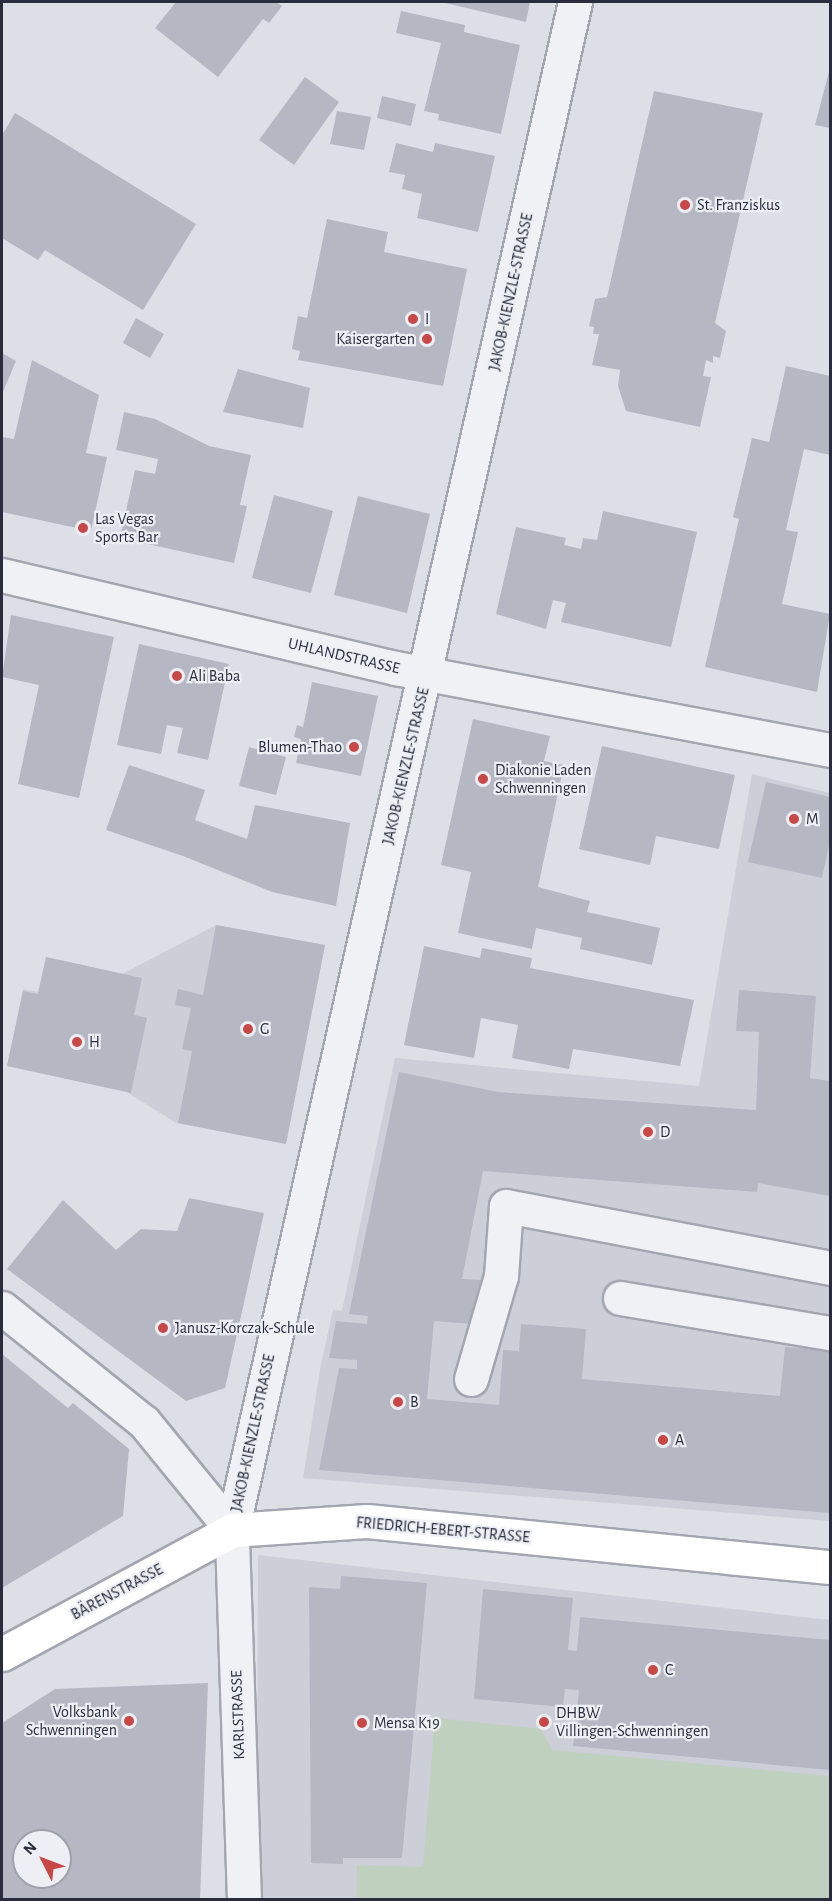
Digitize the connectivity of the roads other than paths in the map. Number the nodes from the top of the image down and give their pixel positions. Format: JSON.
{"nodes":[{"id":1,"x":575,"y":2,"type":"edge"},
{"id":2,"x":2,"y":575,"type":"edge"},
{"id":3,"x":427,"y":674,"type":"junction"},
{"id":4,"x":831,"y":750,"type":"edge"},
{"id":5,"x":831,"y":1268,"type":"edge"},
{"id":6,"x":620,"y":1298,"type":"dead end"},
{"id":7,"x":2,"y":1308,"type":"edge"},
{"id":8,"x":831,"y":1332,"type":"edge"},
{"id":9,"x":471,"y":1379,"type":"dead end"},
{"id":10,"x":232,"y":1530,"type":"junction"},
{"id":11,"x":831,"y":1567,"type":"edge"},
{"id":12,"x":2,"y":1654,"type":"edge"},
{"id":13,"x":244,"y":1899,"type":"edge"}],
"edges":[{"from":1,"to":3,"type":"street","name":"JAKOB-KIENZLE-STRASSE"},
{"from":2,"to":3,"type":"street","name":"UHLANDSTRASSE"},
{"from":3,"to":4,"type":"street","name":"UHLANDSTRASSE"},
{"from":3,"to":10,"type":"street","name":"JAKOB-KIENZLE-STRASSE"},
{"from":5,"to":9,"type":"street"},
{"from":6,"to":8,"type":"street"},
{"from":7,"to":10,"type":"street"},
{"from":10,"to":11,"type":"main road","name":"FRIEDRICH-EBERT-STRASSE"},
{"from":10,"to":12,"type":"main road","name":"BÄRENSTRASSE"},
{"from":10,"to":13,"type":"street","name":"KARLSTRASSE"}]}
